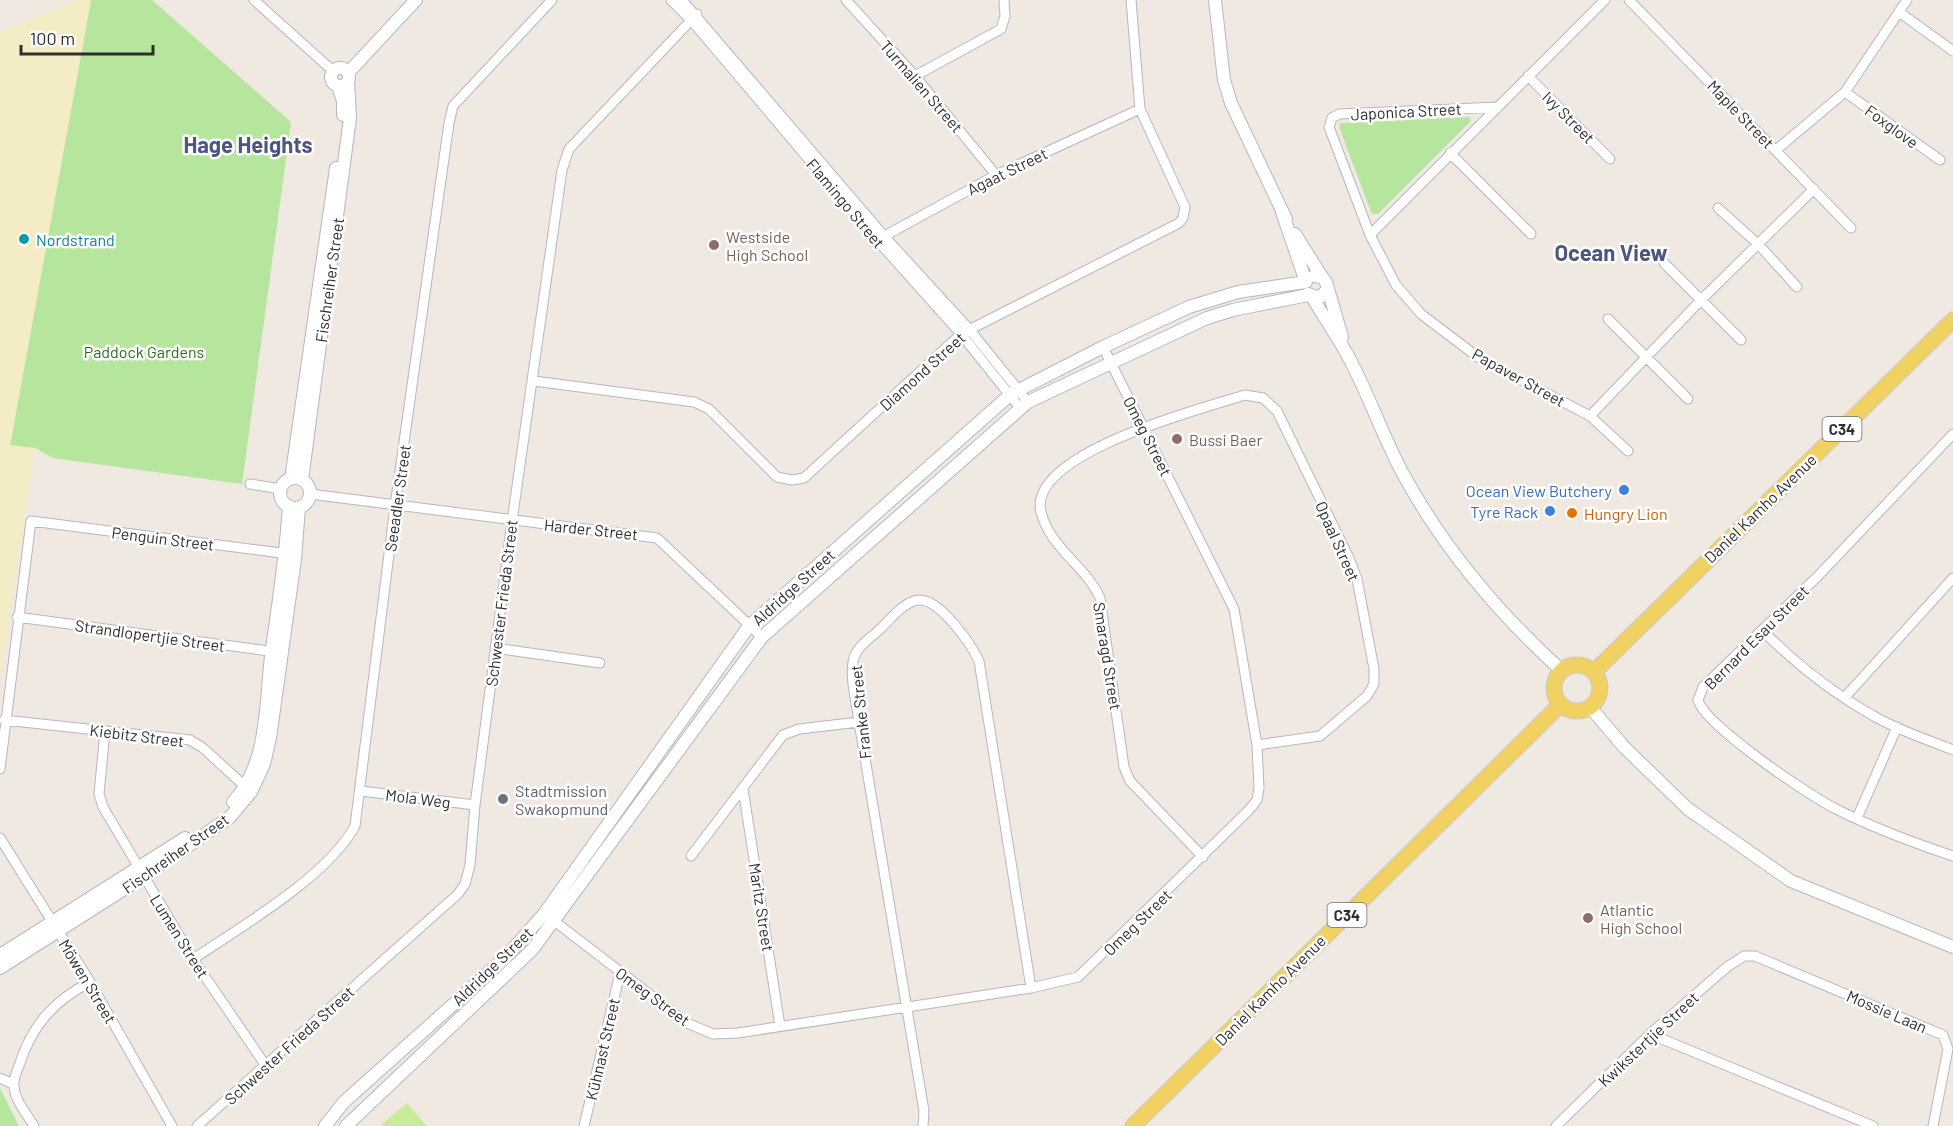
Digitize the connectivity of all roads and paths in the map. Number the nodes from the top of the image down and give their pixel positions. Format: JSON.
{"nodes":[{"id":1,"x":254,"y":0,"type":"edge"},
{"id":2,"x":272,"y":0,"type":"edge"},
{"id":3,"x":405,"y":0,"type":"edge"},
{"id":4,"x":416,"y":0,"type":"edge"},
{"id":5,"x":552,"y":0,"type":"edge"},
{"id":6,"x":670,"y":0,"type":"edge"},
{"id":7,"x":682,"y":0,"type":"edge"},
{"id":8,"x":846,"y":0,"type":"edge"},
{"id":9,"x":1004,"y":0,"type":"edge"},
{"id":10,"x":1131,"y":0,"type":"edge"},
{"id":11,"x":1215,"y":0,"type":"edge"},
{"id":12,"x":1605,"y":0,"type":"edge"},
{"id":13,"x":1629,"y":0,"type":"edge"},
{"id":14,"x":1907,"y":0,"type":"edge"},
{"id":15,"x":263,"y":9,"type":"junction"},
{"id":16,"x":1899,"y":12,"type":"junction"},
{"id":17,"x":694,"y":17,"type":"junction"},
{"id":18,"x":1953,"y":51,"type":"edge"},
{"id":19,"x":341,"y":76,"type":"junction"},
{"id":20,"x":915,"y":76,"type":"junction"},
{"id":21,"x":1528,"y":76,"type":"junction"},
{"id":22,"x":1845,"y":92,"type":"junction"},
{"id":23,"x":1498,"y":107,"type":"junction"},
{"id":24,"x":1140,"y":109,"type":"junction"},
{"id":25,"x":1776,"y":150,"type":"junction"},
{"id":26,"x":1450,"y":153,"type":"junction"},
{"id":27,"x":1610,"y":159,"type":"dead end"},
{"id":28,"x":1940,"y":160,"type":"dead end"},
{"id":29,"x":996,"y":174,"type":"junction"},
{"id":30,"x":1814,"y":189,"type":"junction"},
{"id":31,"x":1718,"y":208,"type":"dead end"},
{"id":32,"x":1282,"y":213,"type":"junction"},
{"id":33,"x":1851,"y":228,"type":"dead end"},
{"id":34,"x":1532,"y":234,"type":"dead end"},
{"id":35,"x":1370,"y":235,"type":"junction"},
{"id":36,"x":880,"y":238,"type":"junction"},
{"id":37,"x":1758,"y":244,"type":"junction"},
{"id":38,"x":1664,"y":263,"type":"dead end"},
{"id":39,"x":1322,"y":277,"type":"junction"},
{"id":40,"x":1306,"y":282,"type":"junction"},
{"id":41,"x":1797,"y":287,"type":"dead end"},
{"id":42,"x":1327,"y":290,"type":"junction"},
{"id":43,"x":1310,"y":296,"type":"junction"},
{"id":44,"x":1702,"y":299,"type":"junction"},
{"id":45,"x":1608,"y":319,"type":"dead end"},
{"id":46,"x":1953,"y":320,"type":"edge"},
{"id":47,"x":965,"y":332,"type":"junction"},
{"id":48,"x":1741,"y":340,"type":"dead end"},
{"id":49,"x":1103,"y":347,"type":"junction"},
{"id":50,"x":1348,"y":356,"type":"junction"},
{"id":51,"x":1648,"y":357,"type":"junction"},
{"id":52,"x":1112,"y":362,"type":"junction"},
{"id":53,"x":534,"y":381,"type":"junction"},
{"id":54,"x":1015,"y":393,"type":"junction"},
{"id":55,"x":1688,"y":399,"type":"dead end"},
{"id":56,"x":1024,"y":405,"type":"junction"},
{"id":57,"x":1590,"y":416,"type":"junction"},
{"id":58,"x":1143,"y":427,"type":"junction"},
{"id":59,"x":1953,"y":434,"type":"edge"},
{"id":60,"x":1628,"y":451,"type":"dead end"},
{"id":61,"x":297,"y":479,"type":"junction"},
{"id":62,"x":250,"y":484,"type":"dead end"},
{"id":63,"x":281,"y":489,"type":"junction"},
{"id":64,"x":310,"y":494,"type":"junction"},
{"id":65,"x":395,"y":506,"type":"junction"},
{"id":66,"x":294,"y":507,"type":"junction"},
{"id":67,"x":512,"y":521,"type":"junction"},
{"id":68,"x":291,"y":554,"type":"junction"},
{"id":69,"x":1953,"y":578,"type":"edge"},
{"id":70,"x":17,"y":617,"type":"junction"},
{"id":71,"x":749,"y":626,"type":"junction"},
{"id":72,"x":1762,"y":630,"type":"junction"},
{"id":73,"x":762,"y":637,"type":"junction"},
{"id":74,"x":495,"y":648,"type":"junction"},
{"id":75,"x":277,"y":652,"type":"junction"},
{"id":76,"x":600,"y":663,"type":"dead end"},
{"id":77,"x":1562,"y":670,"type":"junction"},
{"id":78,"x":1594,"y":672,"type":"junction"},
{"id":79,"x":1845,"y":697,"type":"junction"},
{"id":80,"x":1561,"y":704,"type":"junction"},
{"id":81,"x":1590,"y":707,"type":"junction"},
{"id":82,"x":4,"y":720,"type":"junction"},
{"id":83,"x":859,"y":722,"type":"junction"},
{"id":84,"x":1897,"y":727,"type":"junction"},
{"id":85,"x":105,"y":731,"type":"junction"},
{"id":86,"x":1257,"y":745,"type":"junction"},
{"id":87,"x":1952,"y":747,"type":"edge"},
{"id":88,"x":0,"y":769,"type":"edge"},
{"id":89,"x":248,"y":789,"type":"junction"},
{"id":90,"x":743,"y":789,"type":"junction"},
{"id":91,"x":362,"y":791,"type":"junction"},
{"id":92,"x":475,"y":805,"type":"junction"},
{"id":93,"x":1857,"y":818,"type":"junction"},
{"id":94,"x":0,"y":838,"type":"edge"},
{"id":95,"x":691,"y":856,"type":"dead end"},
{"id":96,"x":1953,"y":856,"type":"edge"},
{"id":97,"x":1203,"y":857,"type":"junction"},
{"id":98,"x":140,"y":873,"type":"junction"},
{"id":99,"x":549,"y":918,"type":"junction"},
{"id":100,"x":56,"y":927,"type":"junction"},
{"id":101,"x":1953,"y":946,"type":"edge"},
{"id":102,"x":0,"y":955,"type":"edge"},
{"id":103,"x":1744,"y":956,"type":"joint"},
{"id":104,"x":193,"y":959,"type":"junction"},
{"id":105,"x":0,"y":968,"type":"edge"},
{"id":106,"x":620,"y":973,"type":"junction"},
{"id":107,"x":90,"y":982,"type":"junction"},
{"id":108,"x":1031,"y":988,"type":"junction"},
{"id":109,"x":467,"y":992,"type":"junction"},
{"id":110,"x":477,"y":1003,"type":"junction"},
{"id":111,"x":905,"y":1006,"type":"junction"},
{"id":112,"x":780,"y":1026,"type":"junction"},
{"id":113,"x":1650,"y":1034,"type":"junction"},
{"id":114,"x":266,"y":1066,"type":"junction"},
{"id":115,"x":0,"y":1078,"type":"edge"},
{"id":116,"x":13,"y":1084,"type":"junction"},
{"id":117,"x":1859,"y":1123,"type":"edge"},
{"id":118,"x":34,"y":1126,"type":"edge"},
{"id":119,"x":172,"y":1126,"type":"edge"},
{"id":120,"x":197,"y":1126,"type":"edge"},
{"id":121,"x":325,"y":1126,"type":"edge"},
{"id":122,"x":346,"y":1126,"type":"edge"},
{"id":123,"x":584,"y":1126,"type":"edge"},
{"id":124,"x":922,"y":1126,"type":"edge"},
{"id":125,"x":1133,"y":1126,"type":"edge"},
{"id":126,"x":1556,"y":1126,"type":"edge"},
{"id":127,"x":1873,"y":1126,"type":"edge"},
{"id":128,"x":1933,"y":1126,"type":"edge"}],
"edges":[{"from":1,"to":15,"type":"street"},
{"from":2,"to":15,"type":"street"},
{"from":3,"to":19,"type":"street"},
{"from":4,"to":19,"type":"street"},
{"from":5,"to":65,"type":"street","name":"Seeadler Street"},
{"from":6,"to":17,"type":"street","name":"Flamingo Street"},
{"from":7,"to":17,"type":"street","name":"Flamingo Street"},
{"from":8,"to":20,"type":"street","name":"Turmalien Street"},
{"from":9,"to":20,"type":"street"},
{"from":10,"to":24,"type":"street","name":"Diamond Street"},
{"from":11,"to":32,"type":"street"},
{"from":12,"to":21,"type":"street"},
{"from":13,"to":25,"type":"street","name":"Maple Street"},
{"from":14,"to":16,"type":"street"},
{"from":15,"to":19,"type":"street"},
{"from":16,"to":18,"type":"street"},
{"from":16,"to":22,"type":"street"},
{"from":17,"to":36,"type":"street","name":"Flamingo Street"},
{"from":17,"to":53,"type":"street","name":"Schwester Frieda Street"},
{"from":19,"to":61,"type":"street","name":"Fischreiher Street"},
{"from":20,"to":29,"type":"street","name":"Turmalien Street"},
{"from":21,"to":23,"type":"street"},
{"from":21,"to":27,"type":"street","name":"Ivy Street"},
{"from":22,"to":25,"type":"street"},
{"from":22,"to":28,"type":"street","name":"Foxglove"},
{"from":23,"to":26,"type":"street"},
{"from":23,"to":35,"type":"street","name":"Japonica Street"},
{"from":24,"to":29,"type":"street","name":"Agaat Street"},
{"from":24,"to":47,"type":"street","name":"Diamond Street"},
{"from":25,"to":30,"type":"street","name":"Maple Street"},
{"from":26,"to":34,"type":"street"},
{"from":26,"to":35,"type":"street"},
{"from":29,"to":36,"type":"street","name":"Agaat Street"},
{"from":30,"to":33,"type":"street","name":"Maple Street"},
{"from":30,"to":37,"type":"street"},
{"from":31,"to":37,"type":"street"},
{"from":32,"to":39,"type":"street"},
{"from":32,"to":40,"type":"street"},
{"from":35,"to":57,"type":"street","name":"Papaver Street"},
{"from":36,"to":47,"type":"street","name":"Flamingo Street"},
{"from":37,"to":41,"type":"street"},
{"from":37,"to":44,"type":"street"},
{"from":38,"to":44,"type":"street"},
{"from":39,"to":40,"type":"street"},
{"from":39,"to":42,"type":"street"},
{"from":40,"to":43,"type":"street"},
{"from":40,"to":49,"type":"street","name":"Aldridge Street"},
{"from":42,"to":43,"type":"street"},
{"from":42,"to":50,"type":"street"},
{"from":43,"to":50,"type":"street"},
{"from":43,"to":52,"type":"street","name":"Aldridge Street"},
{"from":44,"to":48,"type":"street"},
{"from":44,"to":51,"type":"street"},
{"from":45,"to":51,"type":"street"},
{"from":46,"to":78,"type":"main road","name":"Daniel Kamho Avenue","number":"C34"},
{"from":47,"to":53,"type":"street","name":"Diamond Street"},
{"from":47,"to":54,"type":"street","name":"Flamingo Street"},
{"from":49,"to":52,"type":"street","name":"Omeg Street"},
{"from":49,"to":54,"type":"street","name":"Aldridge Street"},
{"from":50,"to":77,"type":"street"},
{"from":51,"to":55,"type":"street"},
{"from":51,"to":57,"type":"street"},
{"from":52,"to":56,"type":"street","name":"Aldridge Street"},
{"from":52,"to":58,"type":"street","name":"Omeg Street"},
{"from":53,"to":67,"type":"street","name":"Schwester Frieda Street"},
{"from":54,"to":56,"type":"street","name":"Flamingo Street"},
{"from":54,"to":71,"type":"street","name":"Aldridge Street"},
{"from":56,"to":73,"type":"street","name":"Aldridge Street"},
{"from":57,"to":60,"type":"street","name":"Papaver Street"},
{"from":58,"to":86,"type":"street","name":"Omeg Street"},
{"from":58,"to":86,"type":"street","name":"Opaal Street"},
{"from":58,"to":97,"type":"street","name":"Smaragd Street"},
{"from":59,"to":72,"type":"street","name":"Bernard Esau Street"},
{"from":61,"to":63,"type":"street"},
{"from":61,"to":64,"type":"street"},
{"from":62,"to":63,"type":"street"},
{"from":63,"to":66,"type":"street"},
{"from":64,"to":65,"type":"street","name":"Harder Street"},
{"from":64,"to":66,"type":"street"},
{"from":65,"to":67,"type":"street","name":"Harder Street"},
{"from":65,"to":91,"type":"street","name":"Seeadler Street"},
{"from":66,"to":68,"type":"street","name":"Fischreiher Street"},
{"from":67,"to":71,"type":"street","name":"Harder Street"},
{"from":67,"to":74,"type":"street","name":"Schwester Frieda Street"},
{"from":68,"to":70,"type":"street","name":"Penguin Street"},
{"from":68,"to":75,"type":"street","name":"Fischreiher Street"},
{"from":69,"to":79,"type":"street"},
{"from":70,"to":75,"type":"street","name":"Strandlopertjie Street"},
{"from":70,"to":82,"type":"street"},
{"from":71,"to":73,"type":"street","name":"Harder Street"},
{"from":71,"to":99,"type":"street","name":"Aldridge Street"},
{"from":72,"to":79,"type":"street"},
{"from":72,"to":93,"type":"street","name":"Bernard Esau Street"},
{"from":73,"to":99,"type":"street","name":"Aldridge Street"},
{"from":74,"to":76,"type":"street"},
{"from":74,"to":92,"type":"street","name":"Schwester Frieda Street"},
{"from":75,"to":89,"type":"street","name":"Fischreiher Street"},
{"from":77,"to":78,"type":"main road"},
{"from":77,"to":80,"type":"main road"},
{"from":78,"to":81,"type":"main road"},
{"from":79,"to":84,"type":"street"},
{"from":80,"to":81,"type":"main road"},
{"from":80,"to":125,"type":"main road","name":"Daniel Kamho Avenue","number":"C34"},
{"from":81,"to":101,"type":"street"},
{"from":82,"to":85,"type":"street","name":"Kiebitz Street"},
{"from":82,"to":88,"type":"street"},
{"from":83,"to":90,"type":"street"},
{"from":83,"to":108,"type":"street","name":"Franke Street"},
{"from":83,"to":111,"type":"street","name":"Franke Street"},
{"from":84,"to":87,"type":"street"},
{"from":84,"to":93,"type":"street"},
{"from":85,"to":89,"type":"street","name":"Kiebitz Street"},
{"from":85,"to":98,"type":"street","name":"Lumen Street"},
{"from":86,"to":97,"type":"street","name":"Omeg Street"},
{"from":89,"to":98,"type":"street","name":"Fischreiher Street"},
{"from":90,"to":95,"type":"street"},
{"from":90,"to":112,"type":"street","name":"Maritz Street"},
{"from":91,"to":92,"type":"street","name":"Mola Weg"},
{"from":91,"to":104,"type":"street","name":"Seeadler Street"},
{"from":92,"to":114,"type":"street","name":"Schwester Frieda Street"},
{"from":93,"to":96,"type":"street","name":"Bernard Esau Street"},
{"from":94,"to":100,"type":"street","name":"Möwen Street"},
{"from":97,"to":108,"type":"street","name":"Omeg Street"},
{"from":98,"to":100,"type":"street","name":"Fischreiher Street"},
{"from":98,"to":104,"type":"street","name":"Lumen Street"},
{"from":99,"to":106,"type":"street","name":"Omeg Street"},
{"from":99,"to":109,"type":"street","name":"Aldridge Street"},
{"from":99,"to":110,"type":"street","name":"Aldridge Street"},
{"from":100,"to":102,"type":"street","name":"Fischreiher Street"},
{"from":100,"to":105,"type":"street","name":"Fischreiher Street"},
{"from":100,"to":107,"type":"street","name":"Möwen Street"},
{"from":103,"to":113,"type":"street","name":"Kwikstertjie Street"},
{"from":103,"to":128,"type":"street","name":"Mossie Laan"},
{"from":104,"to":114,"type":"street","name":"Lumen Street"},
{"from":106,"to":112,"type":"street","name":"Omeg Street"},
{"from":106,"to":123,"type":"street","name":"Kühnast Street"},
{"from":107,"to":116,"type":"street"},
{"from":107,"to":119,"type":"street","name":"Möwen Street"},
{"from":108,"to":111,"type":"street","name":"Omeg Street"},
{"from":109,"to":110,"type":"street"},
{"from":109,"to":121,"type":"street","name":"Aldridge Street"},
{"from":110,"to":122,"type":"street","name":"Aldridge Street"},
{"from":111,"to":112,"type":"street","name":"Omeg Street"},
{"from":111,"to":124,"type":"street","name":"Franke Street"},
{"from":113,"to":117,"type":"street"},
{"from":113,"to":126,"type":"street","name":"Kwikstertjie Street"},
{"from":114,"to":120,"type":"street","name":"Schwester Frieda Street"},
{"from":115,"to":116,"type":"street"},
{"from":116,"to":118,"type":"street"},
{"from":117,"to":127,"type":"street"}]}
